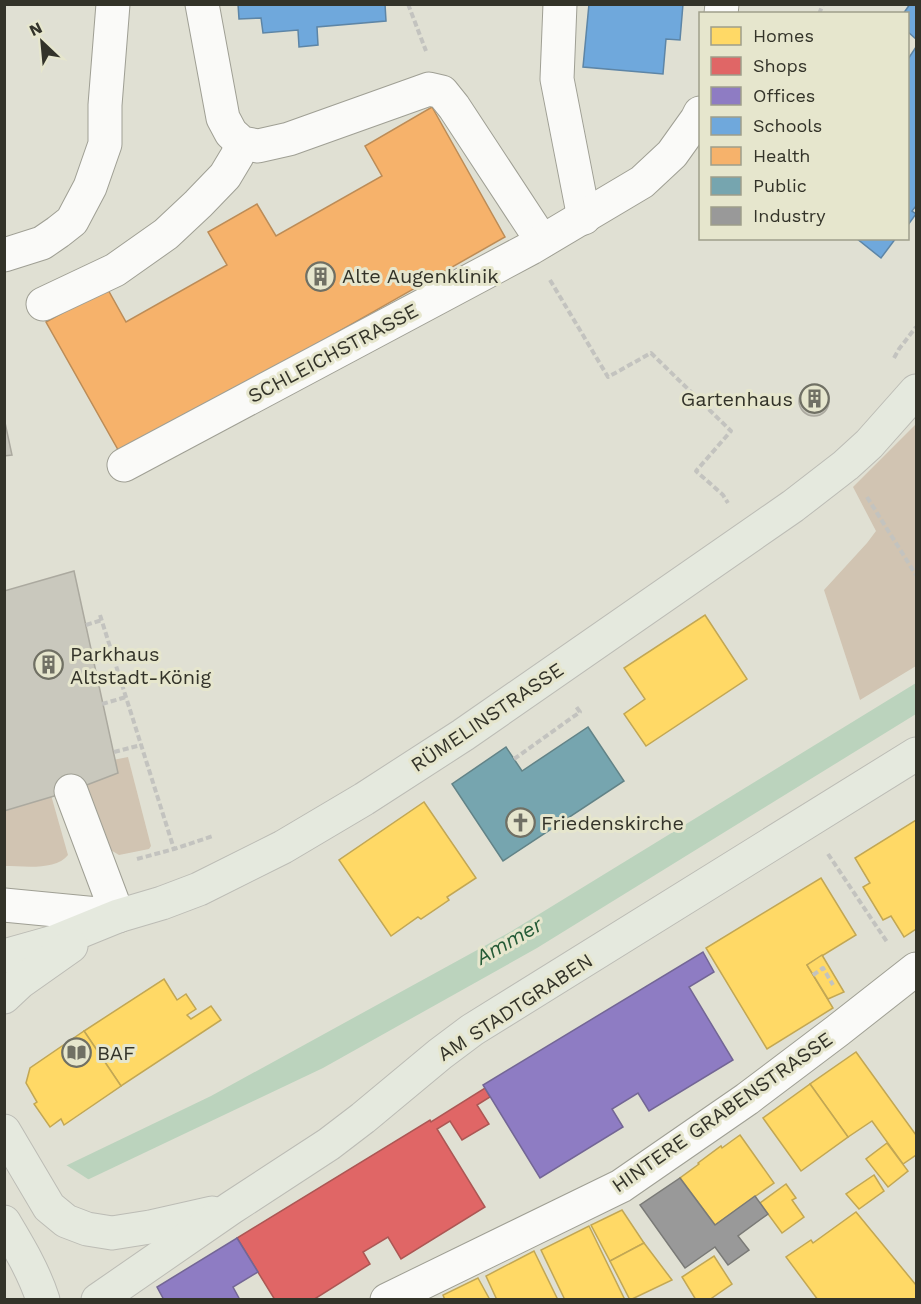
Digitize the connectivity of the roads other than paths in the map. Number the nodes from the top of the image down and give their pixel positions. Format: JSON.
{"nodes":[{"id":1,"x":113,"y":4,"type":"edge"},
{"id":2,"x":202,"y":4,"type":"edge"},
{"id":3,"x":560,"y":4,"type":"edge"},
{"id":4,"x":699,"y":115,"type":"edge"},
{"id":5,"x":242,"y":143,"type":"junction"},
{"id":6,"x":584,"y":218,"type":"junction"},
{"id":7,"x":536,"y":245,"type":"junction"},
{"id":8,"x":4,"y":255,"type":"edge"},
{"id":9,"x":43,"y":304,"type":"dead end"},
{"id":10,"x":916,"y":391,"type":"edge"},
{"id":11,"x":124,"y":465,"type":"dead end"},
{"id":12,"x":916,"y":754,"type":"edge"},
{"id":13,"x":71,"y":791,"type":"dead end"},
{"id":14,"x":4,"y":905,"type":"edge"},
{"id":15,"x":118,"y":916,"type":"junction"},
{"id":16,"x":4,"y":956,"type":"edge"},
{"id":17,"x":913,"y":972,"type":"edge"},
{"id":18,"x":4,"y":997,"type":"edge"},
{"id":19,"x":4,"y":1131,"type":"edge"},
{"id":20,"x":231,"y":1208,"type":"junction"},
{"id":21,"x":4,"y":1222,"type":"edge"},
{"id":22,"x":121,"y":1290,"type":"edge"},
{"id":23,"x":43,"y":1299,"type":"edge"},
{"id":24,"x":98,"y":1299,"type":"edge"},
{"id":25,"x":387,"y":1299,"type":"edge"}],
"edges":[{"from":1,"to":8,"type":"street"},
{"from":2,"to":5,"type":"street"},
{"from":3,"to":6,"type":"street"},
{"from":4,"to":6,"type":"street","name":"SCHLEICHSTRASSE"},
{"from":5,"to":7,"type":"street"},
{"from":5,"to":9,"type":"street"},
{"from":6,"to":7,"type":"street","name":"SCHLEICHSTRASSE"},
{"from":7,"to":11,"type":"street","name":"SCHLEICHSTRASSE"},
{"from":10,"to":15,"type":"main road","name":"RÜMELINSTRASSE"},
{"from":12,"to":20,"type":"main road","name":"AM STADTGRABEN"},
{"from":13,"to":15,"type":"street"},
{"from":14,"to":15,"type":"street"},
{"from":15,"to":16,"type":"main road","name":"RÜMELINSTRASSE"},
{"from":15,"to":18,"type":"main road"},
{"from":17,"to":25,"type":"street","name":"HINTERE GRABENSTRASSE"},
{"from":19,"to":20,"type":"main road"},
{"from":20,"to":22,"type":"main road","name":"AM STADTGRABEN"},
{"from":21,"to":23,"type":"main road"},
{"from":22,"to":24,"type":"main road","name":"AM STADTGRABEN"}]}
